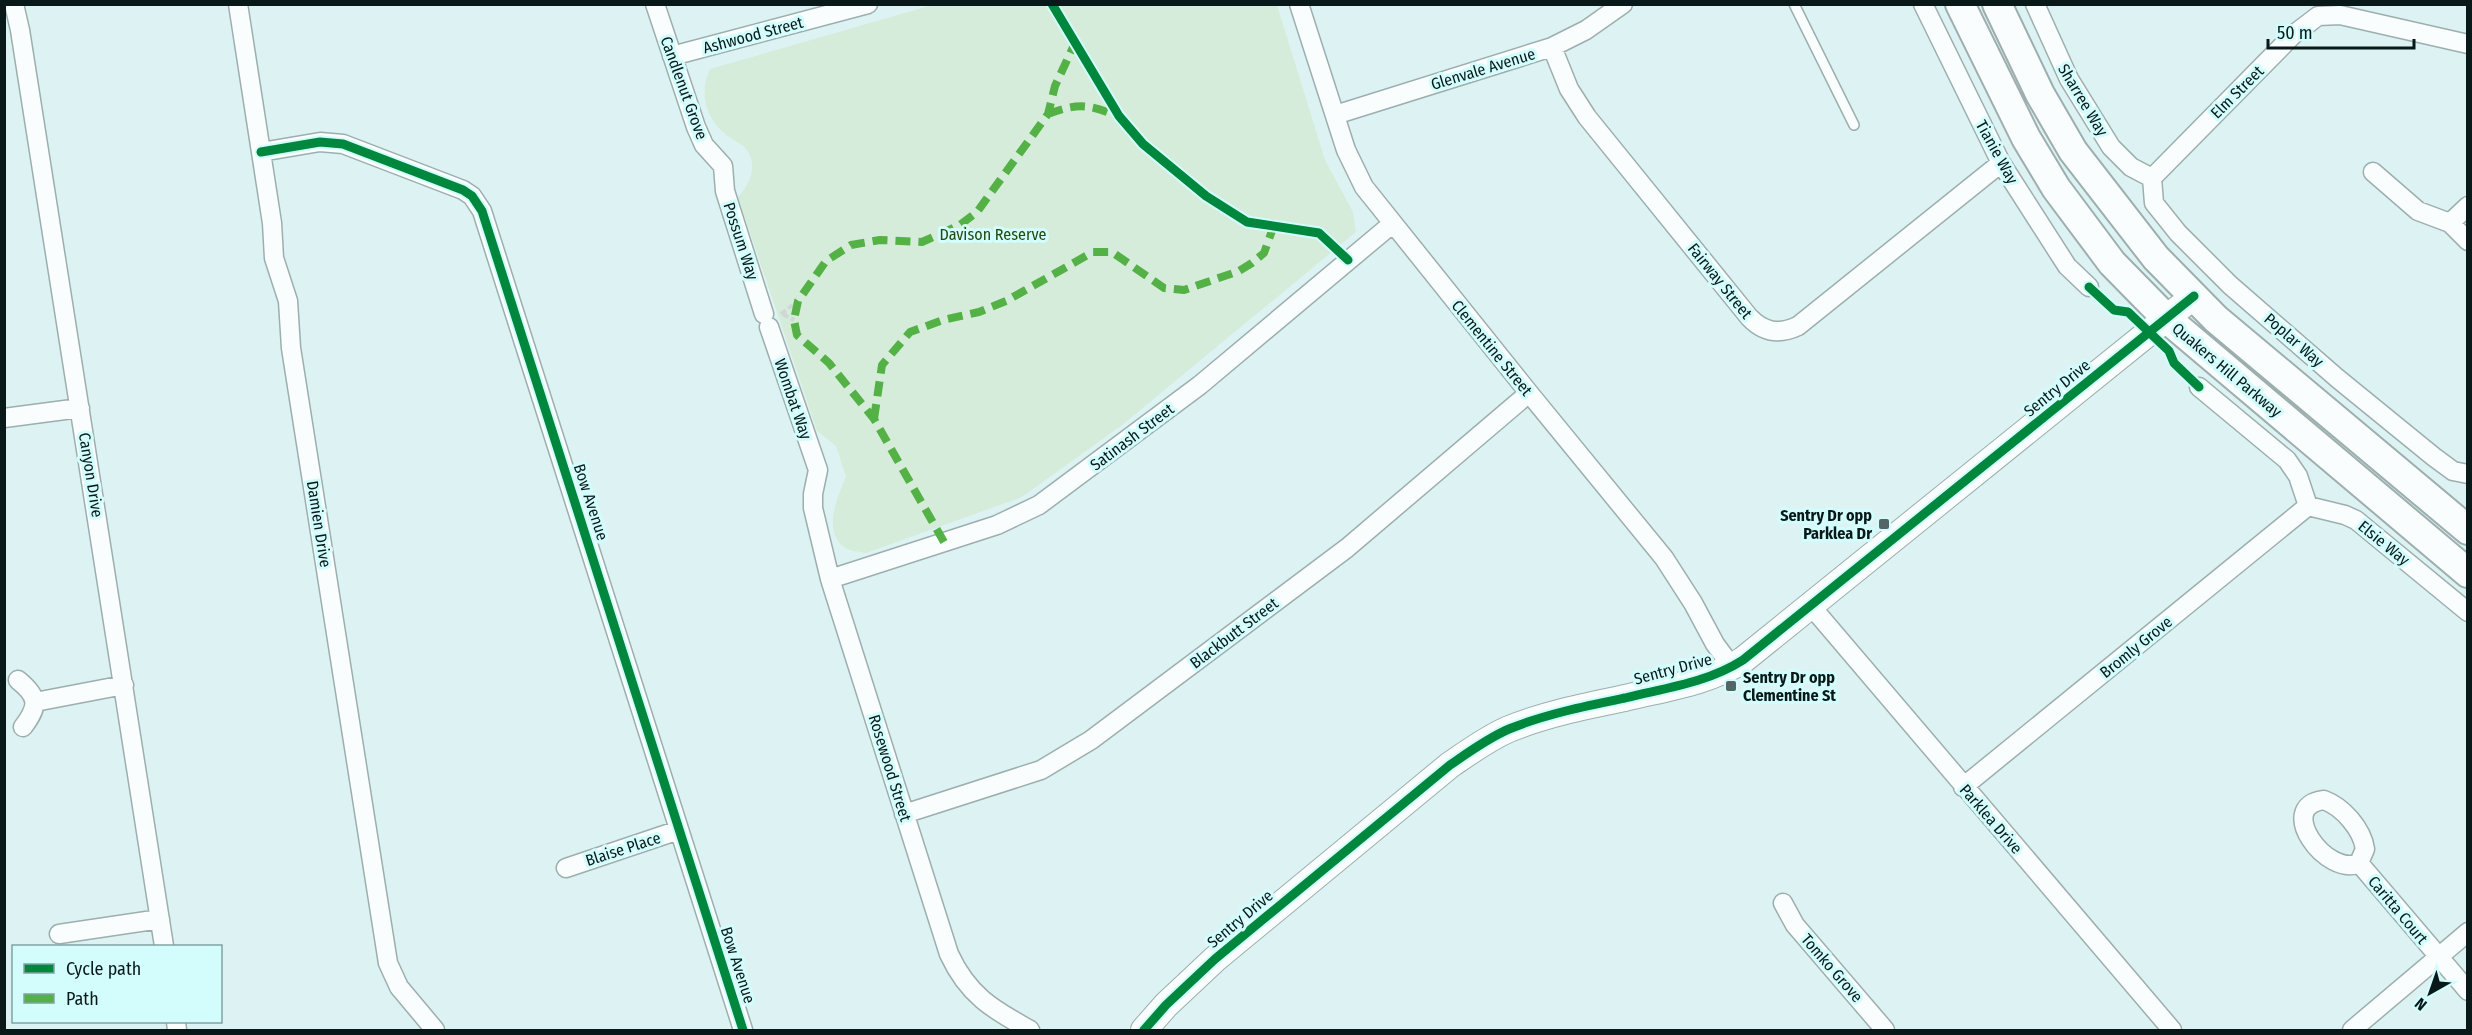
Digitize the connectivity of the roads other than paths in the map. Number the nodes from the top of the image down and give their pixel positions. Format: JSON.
{"nodes":[{"id":1,"x":14,"y":4,"type":"edge"},
{"id":2,"x":238,"y":4,"type":"edge"},
{"id":3,"x":655,"y":4,"type":"edge"},
{"id":4,"x":868,"y":4,"type":"edge"},
{"id":5,"x":1299,"y":4,"type":"edge"},
{"id":6,"x":1794,"y":4,"type":"edge"},
{"id":7,"x":1923,"y":4,"type":"edge"},
{"id":8,"x":1960,"y":4,"type":"edge"},
{"id":9,"x":1997,"y":4,"type":"edge"},
{"id":10,"x":2035,"y":4,"type":"edge"},
{"id":11,"x":1623,"y":5,"type":"edge"},
{"id":12,"x":2468,"y":44,"type":"edge"},
{"id":13,"x":1552,"y":47,"type":"junction"},
{"id":14,"x":672,"y":56,"type":"junction"},
{"id":15,"x":1335,"y":115,"type":"junction"},
{"id":16,"x":1854,"y":125,"type":"dead end"},
{"id":17,"x":261,"y":152,"type":"junction"},
{"id":18,"x":2001,"y":163,"type":"junction"},
{"id":19,"x":723,"y":166,"type":"joint"},
{"id":20,"x":2373,"y":172,"type":"dead end"},
{"id":21,"x":2152,"y":178,"type":"junction"},
{"id":22,"x":2468,"y":206,"type":"edge"},
{"id":23,"x":2450,"y":223,"type":"junction"},
{"id":24,"x":1392,"y":224,"type":"junction"},
{"id":25,"x":2468,"y":241,"type":"edge"},
{"id":26,"x":2089,"y":287,"type":"dead end"},
{"id":27,"x":2194,"y":296,"type":"junction"},
{"id":28,"x":772,"y":318,"type":"joint"},
{"id":29,"x":2166,"y":318,"type":"junction"},
{"id":30,"x":2199,"y":387,"type":"dead end"},
{"id":31,"x":1529,"y":393,"type":"junction"},
{"id":32,"x":80,"y":408,"type":"junction"},
{"id":33,"x":4,"y":418,"type":"edge"},
{"id":34,"x":818,"y":470,"type":"joint"},
{"id":35,"x":2468,"y":474,"type":"edge"},
{"id":36,"x":2308,"y":506,"type":"junction"},
{"id":37,"x":2468,"y":530,"type":"edge"},
{"id":38,"x":2468,"y":573,"type":"edge"},
{"id":39,"x":830,"y":579,"type":"junction"},
{"id":40,"x":1811,"y":606,"type":"junction"},
{"id":41,"x":2468,"y":612,"type":"edge"},
{"id":42,"x":1732,"y":667,"type":"junction"},
{"id":43,"x":18,"y":680,"type":"dead end"},
{"id":44,"x":124,"y":685,"type":"junction"},
{"id":45,"x":35,"y":702,"type":"junction"},
{"id":46,"x":23,"y":726,"type":"dead end"},
{"id":47,"x":1964,"y":787,"type":"junction"},
{"id":48,"x":904,"y":814,"type":"junction"},
{"id":49,"x":679,"y":830,"type":"junction"},
{"id":50,"x":2358,"y":863,"type":"dead end"},
{"id":51,"x":566,"y":868,"type":"dead end"},
{"id":52,"x":1783,"y":903,"type":"dead end"},
{"id":53,"x":160,"y":919,"type":"junction"},
{"id":54,"x":2468,"y":932,"type":"edge"},
{"id":55,"x":59,"y":934,"type":"dead end"},
{"id":56,"x":164,"y":945,"type":"edge"},
{"id":57,"x":2438,"y":957,"type":"junction"},
{"id":58,"x":2468,"y":991,"type":"edge"},
{"id":59,"x":435,"y":1030,"type":"edge"},
{"id":60,"x":743,"y":1030,"type":"edge"},
{"id":61,"x":1030,"y":1030,"type":"edge"},
{"id":62,"x":1144,"y":1030,"type":"edge"},
{"id":63,"x":1885,"y":1030,"type":"edge"},
{"id":64,"x":2172,"y":1030,"type":"edge"},
{"id":65,"x":2352,"y":1030,"type":"edge"}],
"edges":[{"from":1,"to":32,"type":"street","name":"Canyon Drive"},
{"from":2,"to":17,"type":"street","name":"Damien Drive"},
{"from":3,"to":14,"type":"street","name":"Candlenut Grove"},
{"from":4,"to":14,"type":"street","name":"Ashwood Street"},
{"from":5,"to":15,"type":"street","name":"Clementine Street"},
{"from":6,"to":16,"type":"lane"},
{"from":7,"to":18,"type":"street","name":"Tianie Way"},
{"from":8,"to":29,"type":"main road","name":"Quakers Hill Parkway"},
{"from":9,"to":27,"type":"main road","name":"Quakers Hill Parkway"},
{"from":10,"to":21,"type":"street","name":"Sharree Way"},
{"from":11,"to":13,"type":"street","name":"Glenvale Avenue"},
{"from":12,"to":21,"type":"street","name":"Elm Street"},
{"from":13,"to":15,"type":"street","name":"Glenvale Avenue"},
{"from":13,"to":18,"type":"street","name":"Fairway Street"},
{"from":14,"to":19,"type":"street","name":"Candlenut Grove"},
{"from":15,"to":24,"type":"street","name":"Clementine Street"},
{"from":17,"to":49,"type":"street","name":"Bow Avenue"},
{"from":17,"to":59,"type":"street","name":"Damien Drive"},
{"from":18,"to":26,"type":"street","name":"Tianie Way"},
{"from":19,"to":28,"type":"street","name":"Possum Way"},
{"from":20,"to":23,"type":"street"},
{"from":21,"to":35,"type":"street","name":"Poplar Way"},
{"from":22,"to":23,"type":"street"},
{"from":23,"to":25,"type":"street"},
{"from":24,"to":31,"type":"street","name":"Clementine Street"},
{"from":24,"to":39,"type":"street","name":"Satinash Street"},
{"from":27,"to":29,"type":"street","name":"Sentry Drive"},
{"from":27,"to":37,"type":"main road","name":"Quakers Hill Parkway"},
{"from":28,"to":34,"type":"street","name":"Wombat Way"},
{"from":29,"to":38,"type":"main road","name":"Quakers Hill Parkway"},
{"from":29,"to":40,"type":"street","name":"Sentry Drive"},
{"from":30,"to":36,"type":"street"},
{"from":31,"to":42,"type":"street","name":"Clementine Street"},
{"from":31,"to":48,"type":"street","name":"Blackbutt Street"},
{"from":32,"to":33,"type":"street"},
{"from":32,"to":44,"type":"street","name":"Canyon Drive"},
{"from":34,"to":39,"type":"street","name":"Rosewood Street"},
{"from":36,"to":41,"type":"street","name":"Elsie Way"},
{"from":36,"to":47,"type":"street","name":"Bromly Grove"},
{"from":39,"to":48,"type":"street","name":"Rosewood Street"},
{"from":40,"to":42,"type":"street","name":"Sentry Drive"},
{"from":40,"to":47,"type":"street","name":"Parklea Drive"},
{"from":42,"to":62,"type":"street","name":"Sentry Drive"},
{"from":43,"to":45,"type":"street"},
{"from":44,"to":45,"type":"street"},
{"from":44,"to":53,"type":"street","name":"Canyon Drive"},
{"from":45,"to":46,"type":"street"},
{"from":47,"to":64,"type":"street","name":"Parklea Drive"},
{"from":48,"to":61,"type":"street","name":"Rosewood Street"},
{"from":49,"to":51,"type":"street","name":"Blaise Place"},
{"from":49,"to":60,"type":"street","name":"Bow Avenue"},
{"from":50,"to":57,"type":"street","name":"Caritta Court"},
{"from":52,"to":63,"type":"street","name":"Tomko Grove"},
{"from":53,"to":55,"type":"street"},
{"from":53,"to":56,"type":"street","name":"Canyon Drive"},
{"from":54,"to":57,"type":"street"},
{"from":57,"to":58,"type":"street","name":"Caritta Court"},
{"from":57,"to":65,"type":"street"}]}
